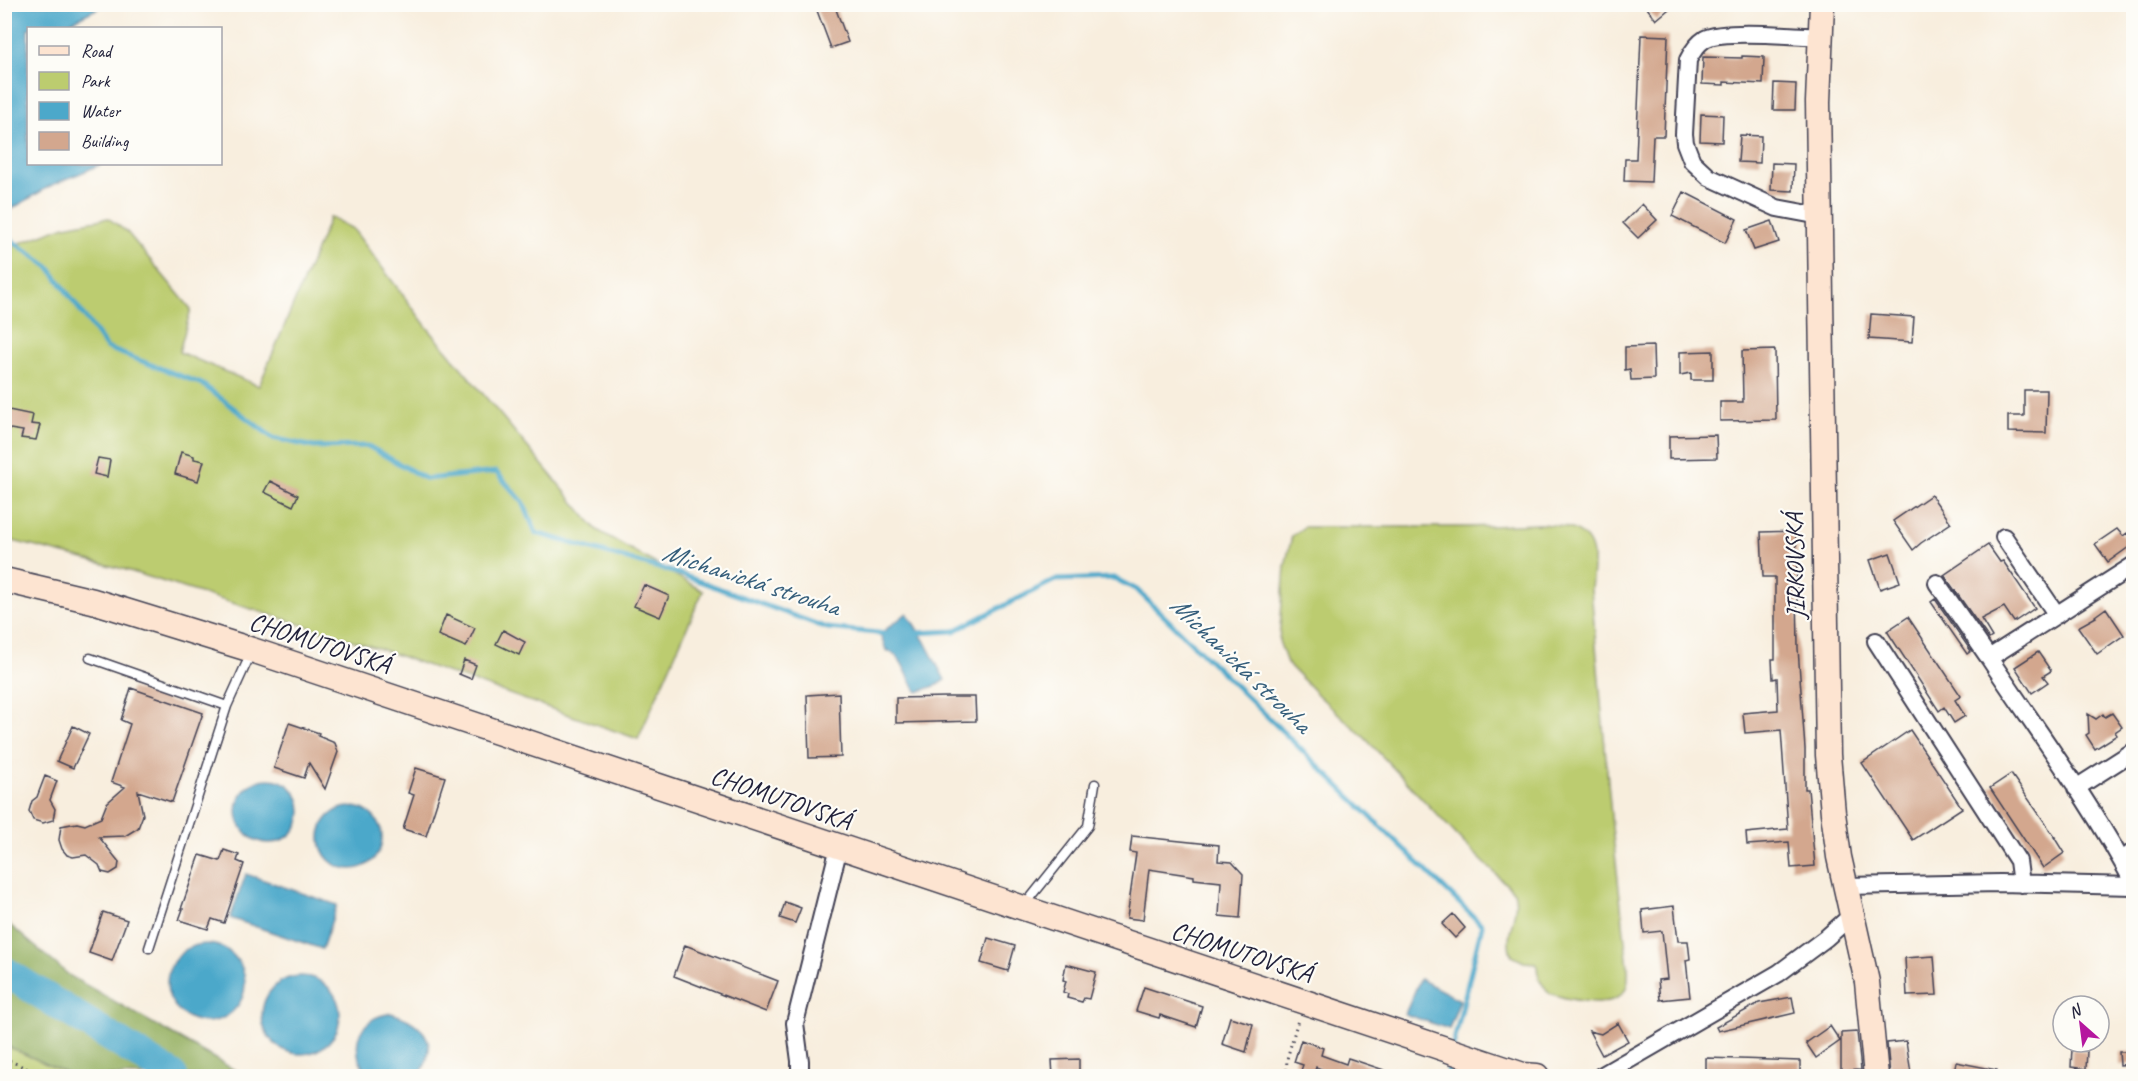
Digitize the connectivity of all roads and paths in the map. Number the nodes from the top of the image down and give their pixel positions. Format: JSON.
{"nodes":[{"id":1,"x":1822,"y":4,"type":"edge"},
{"id":2,"x":1821,"y":37,"type":"junction"},
{"id":3,"x":1820,"y":216,"type":"junction"},
{"id":4,"x":2004,"y":537,"type":"dead end"},
{"id":5,"x":2133,"y":565,"type":"edge"},
{"id":6,"x":4,"y":580,"type":"edge"},
{"id":7,"x":1937,"y":583,"type":"dead end"},
{"id":8,"x":2057,"y":615,"type":"junction"},
{"id":9,"x":1876,"y":641,"type":"dead end"},
{"id":10,"x":252,"y":650,"type":"junction"},
{"id":11,"x":90,"y":658,"type":"dead end"},
{"id":12,"x":1989,"y":658,"type":"junction"},
{"id":13,"x":228,"y":706,"type":"junction"},
{"id":14,"x":2133,"y":751,"type":"edge"},
{"id":15,"x":1095,"y":784,"type":"dead end"},
{"id":16,"x":2076,"y":788,"type":"junction"},
{"id":17,"x":838,"y":847,"type":"junction"},
{"id":18,"x":2128,"y":856,"type":"edge"},
{"id":19,"x":2021,"y":884,"type":"junction"},
{"id":20,"x":2133,"y":885,"type":"edge"},
{"id":21,"x":1845,"y":886,"type":"junction"},
{"id":22,"x":1022,"y":909,"type":"junction"},
{"id":23,"x":1852,"y":915,"type":"junction"},
{"id":24,"x":149,"y":948,"type":"dead end"},
{"id":25,"x":1303,"y":1002,"type":"junction"},
{"id":26,"x":4,"y":1059,"type":"edge"},
{"id":27,"x":43,"y":1077,"type":"edge"},
{"id":28,"x":800,"y":1077,"type":"edge"},
{"id":29,"x":1286,"y":1077,"type":"edge"},
{"id":30,"x":1537,"y":1077,"type":"edge"},
{"id":31,"x":1600,"y":1077,"type":"edge"},
{"id":32,"x":1876,"y":1077,"type":"edge"}],
"edges":[{"from":1,"to":2,"type":"street","name":"JIRKOVSKÁ"},
{"from":2,"to":3,"type":"street","name":"JIRKOVSKÁ"},
{"from":2,"to":3,"type":"street"},
{"from":3,"to":21,"type":"street","name":"JIRKOVSKÁ"},
{"from":4,"to":8,"type":"street"},
{"from":5,"to":8,"type":"street"},
{"from":6,"to":10,"type":"street","name":"CHOMUTOVSKÁ"},
{"from":7,"to":12,"type":"street"},
{"from":8,"to":12,"type":"street"},
{"from":9,"to":19,"type":"street"},
{"from":10,"to":13,"type":"lane"},
{"from":10,"to":17,"type":"street","name":"CHOMUTOVSKÁ"},
{"from":11,"to":13,"type":"lane"},
{"from":12,"to":16,"type":"street"},
{"from":13,"to":24,"type":"lane"},
{"from":14,"to":16,"type":"street"},
{"from":15,"to":22,"type":"lane"},
{"from":16,"to":18,"type":"street"},
{"from":17,"to":22,"type":"street","name":"CHOMUTOVSKÁ"},
{"from":17,"to":28,"type":"street"},
{"from":18,"to":20,"type":"street"},
{"from":19,"to":20,"type":"street"},
{"from":19,"to":21,"type":"street"},
{"from":21,"to":23,"type":"street","name":"JIRKOVSKÁ"},
{"from":22,"to":25,"type":"street","name":"CHOMUTOVSKÁ"},
{"from":23,"to":31,"type":"street"},
{"from":23,"to":32,"type":"street","name":"JIRKOVSKÁ"},
{"from":25,"to":29,"type":"path"},
{"from":25,"to":30,"type":"street","name":"CHOMUTOVSKÁ"},
{"from":26,"to":27,"type":"path"}]}
